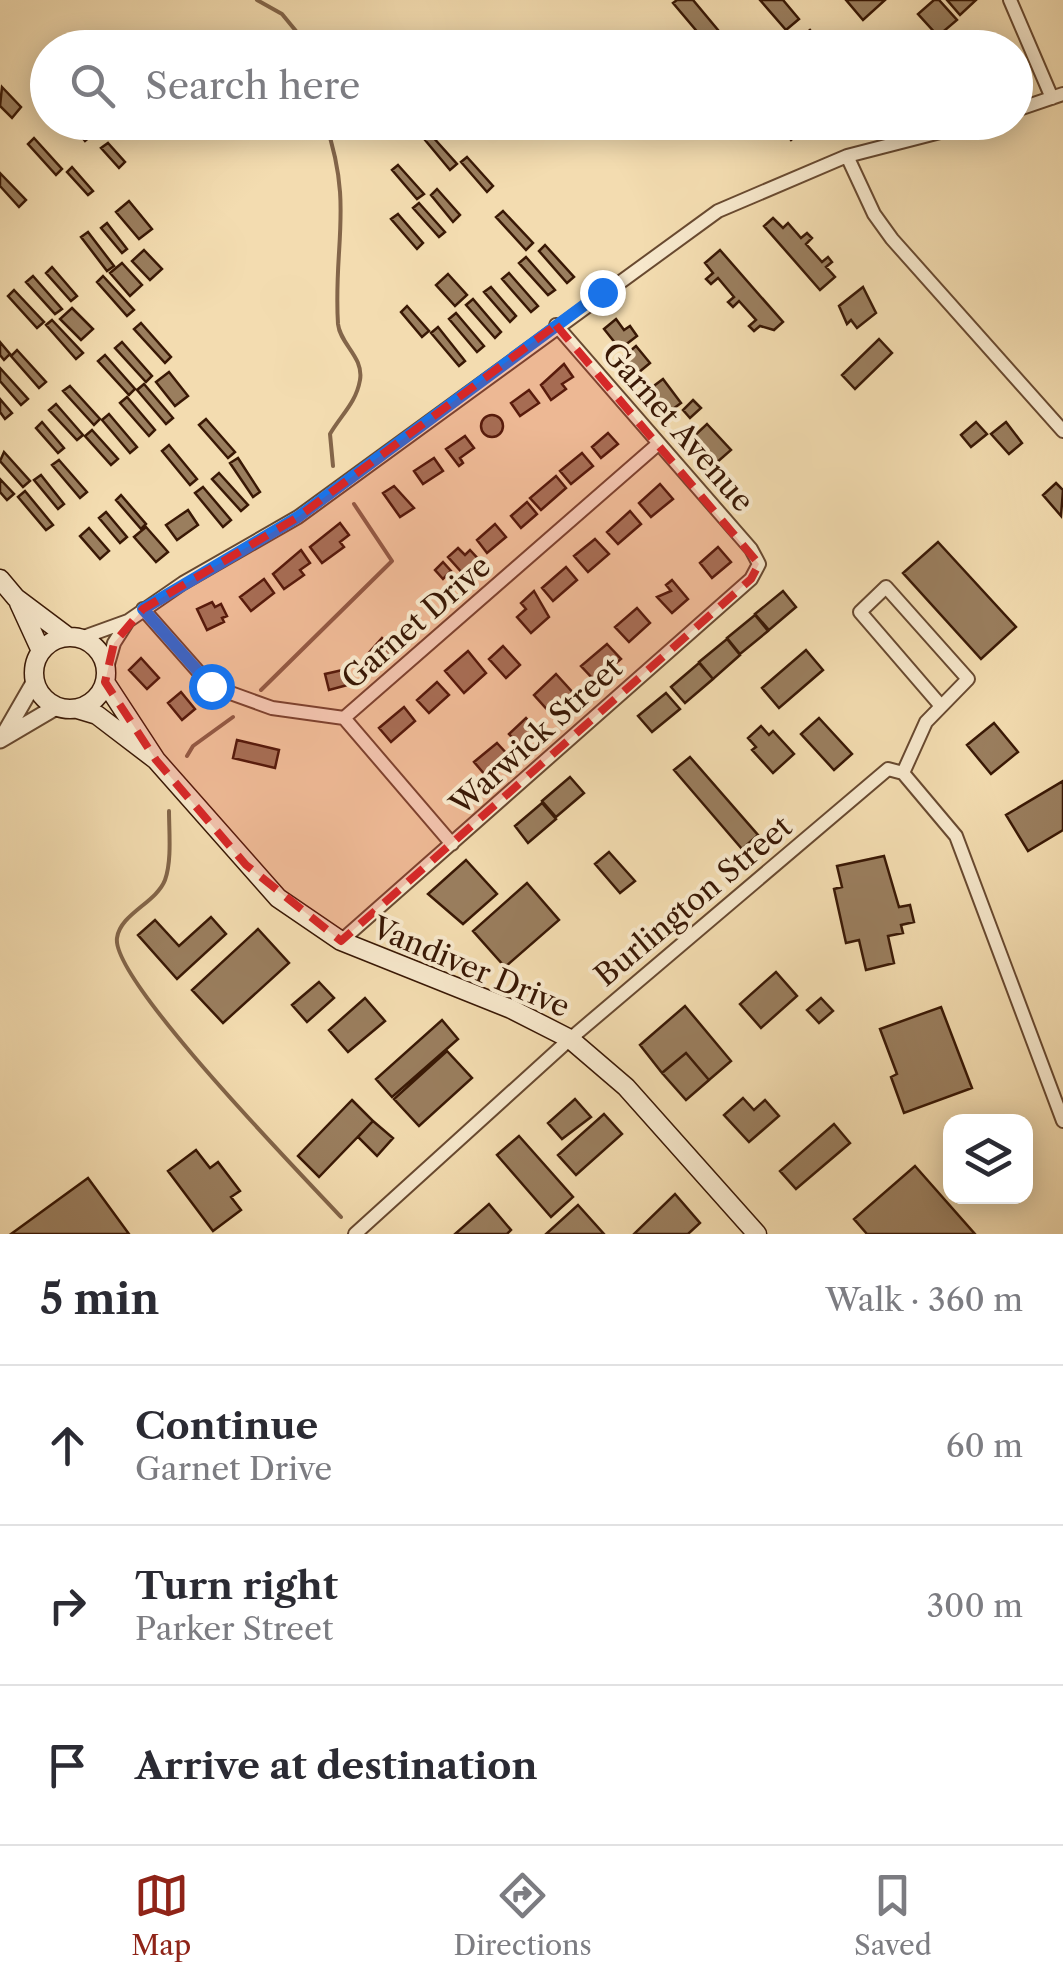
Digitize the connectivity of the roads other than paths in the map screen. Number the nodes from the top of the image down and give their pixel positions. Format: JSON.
{"nodes":[{"id":1,"x":1010,"y":0,"type":"edge"},
{"id":2,"x":1025,"y":30,"type":"edge"},
{"id":3,"x":1033,"y":47,"type":"edge"},
{"id":4,"x":1057,"y":96,"type":"edge"},
{"id":5,"x":1033,"y":104,"type":"edge"},
{"id":6,"x":909,"y":140,"type":"edge"},
{"id":7,"x":847,"y":156,"type":"junction"},
{"id":8,"x":556,"y":325,"type":"junction"},
{"id":9,"x":1063,"y":432,"type":"edge"},
{"id":10,"x":658,"y":444,"type":"junction"},
{"id":11,"x":759,"y":564,"type":"joint"},
{"id":12,"x":0,"y":580,"type":"edge"},
{"id":13,"x":16,"y":598,"type":"junction"},
{"id":14,"x":143,"y":609,"type":"junction"},
{"id":15,"x":128,"y":621,"type":"junction"},
{"id":16,"x":74,"y":638,"type":"junction"},
{"id":17,"x":41,"y":651,"type":"junction"},
{"id":18,"x":106,"y":676,"type":"junction"},
{"id":19,"x":34,"y":681,"type":"junction"},
{"id":20,"x":941,"y":706,"type":"junction"},
{"id":21,"x":56,"y":707,"type":"junction"},
{"id":22,"x":77,"y":709,"type":"junction"},
{"id":23,"x":344,"y":718,"type":"junction"},
{"id":24,"x":2,"y":738,"type":"edge"},
{"id":25,"x":156,"y":760,"type":"junction"},
{"id":26,"x":903,"y":773,"type":"junction"},
{"id":27,"x":452,"y":844,"type":"junction"},
{"id":28,"x":341,"y":941,"type":"junction"},
{"id":29,"x":570,"y":1039,"type":"junction"},
{"id":30,"x":1063,"y":1120,"type":"edge"},
{"id":31,"x":748,"y":1231,"type":"edge"},
{"id":32,"x":355,"y":1234,"type":"edge"}],
"edges":[{"from":1,"to":2,"type":"street"},
{"from":3,"to":4,"type":"street"},
{"from":4,"to":5,"type":"street"},
{"from":6,"to":7,"type":"street"},
{"from":7,"to":8,"type":"street"},
{"from":7,"to":9,"type":"street"},
{"from":8,"to":10,"type":"street","name":"Garnet Avenue"},
{"from":8,"to":14,"type":"street"},
{"from":10,"to":11,"type":"street","name":"Garnet Avenue"},
{"from":10,"to":23,"type":"street","name":"Garnet Drive"},
{"from":11,"to":27,"type":"street","name":"Warwick Street"},
{"from":12,"to":13,"type":"main road"},
{"from":13,"to":16,"type":"main road"},
{"from":13,"to":17,"type":"main road"},
{"from":14,"to":15,"type":"street"},
{"from":14,"to":23,"type":"street","name":"Garnet Drive"},
{"from":15,"to":16,"type":"street"},
{"from":15,"to":18,"type":"street"},
{"from":16,"to":17,"type":"main road"},
{"from":16,"to":18,"type":"main road"},
{"from":17,"to":19,"type":"main road"},
{"from":18,"to":22,"type":"main road"},
{"from":18,"to":25,"type":"main road","name":"Vandiver Drive"},
{"from":19,"to":21,"type":"main road"},
{"from":19,"to":24,"type":"street"},
{"from":20,"to":20,"type":"street"},
{"from":20,"to":26,"type":"street"},
{"from":21,"to":22,"type":"main road"},
{"from":21,"to":24,"type":"street"},
{"from":22,"to":25,"type":"main road","name":"Vandiver Drive"},
{"from":23,"to":27,"type":"street"},
{"from":25,"to":28,"type":"main road","name":"Vandiver Drive"},
{"from":26,"to":29,"type":"street","name":"Burlington Street"},
{"from":26,"to":30,"type":"street"},
{"from":27,"to":28,"type":"street","name":"Warwick Street"},
{"from":28,"to":29,"type":"main road","name":"Vandiver Drive"},
{"from":29,"to":31,"type":"main road","name":"Vandiver Drive"},
{"from":29,"to":32,"type":"street","name":"Burlington Street"}]}
